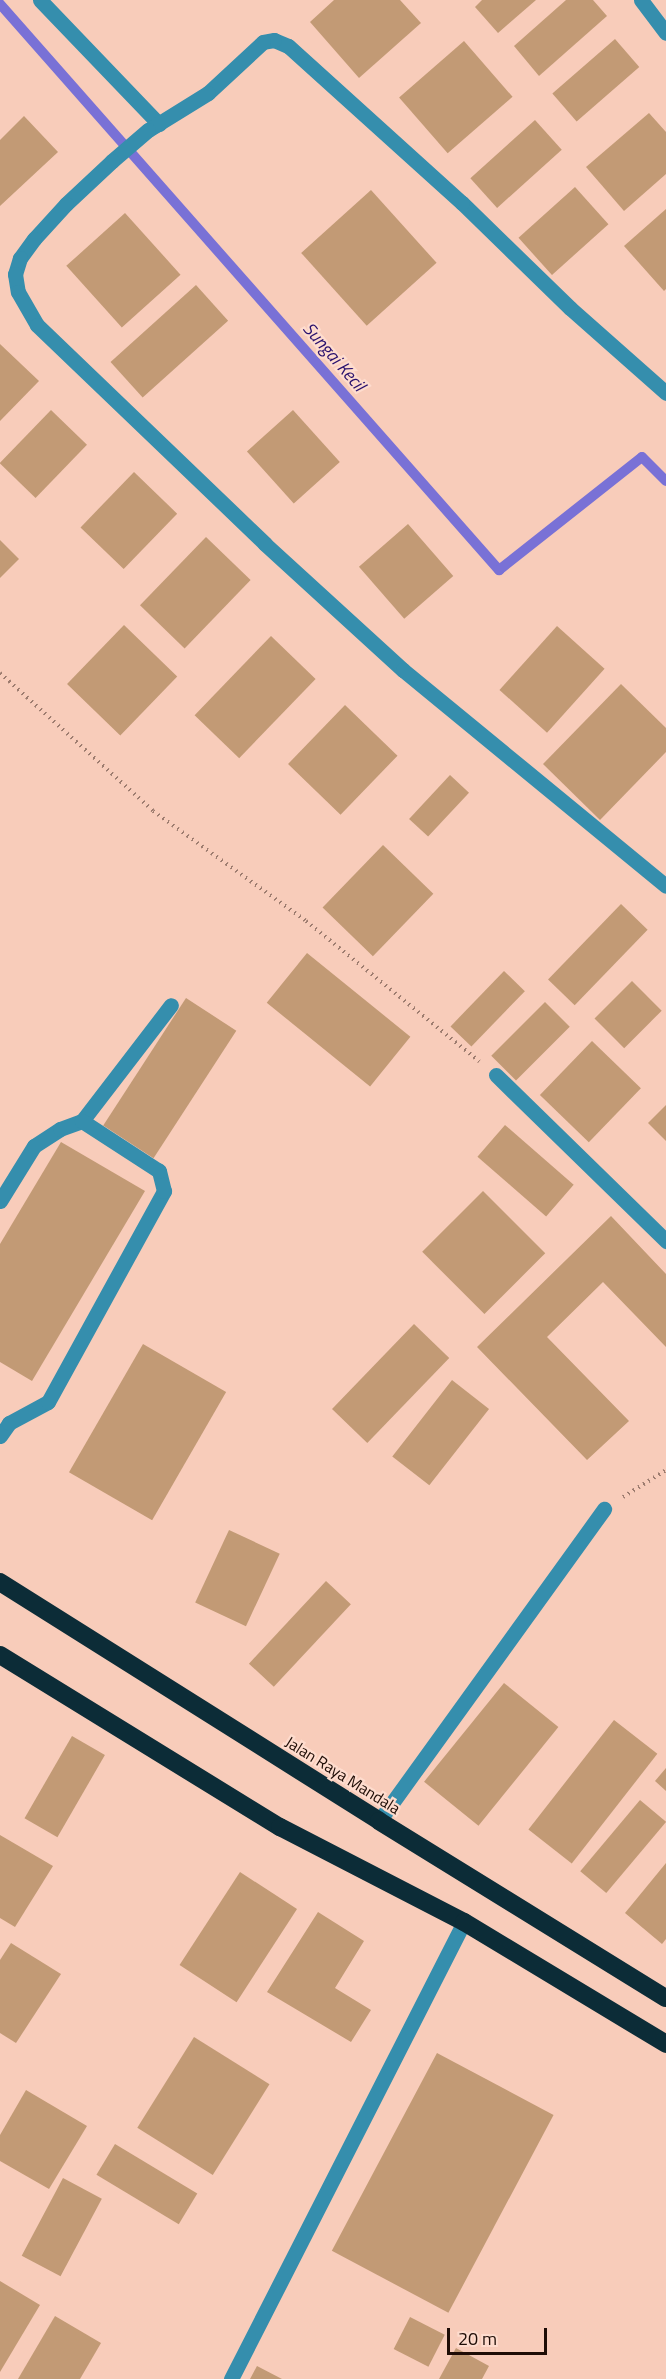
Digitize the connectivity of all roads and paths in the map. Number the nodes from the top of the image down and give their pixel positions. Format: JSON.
{"nodes":[{"id":1,"x":40,"y":0,"type":"edge"},
{"id":2,"x":641,"y":0,"type":"edge"},
{"id":3,"x":666,"y":33,"type":"edge"},
{"id":4,"x":154,"y":127,"type":"junction"},
{"id":5,"x":666,"y":393,"type":"edge"},
{"id":6,"x":0,"y":673,"type":"edge"},
{"id":7,"x":666,"y":886,"type":"edge"},
{"id":8,"x":171,"y":1005,"type":"dead end"},
{"id":9,"x":496,"y":1075,"type":"joint"},
{"id":10,"x":82,"y":1121,"type":"junction"},
{"id":11,"x":0,"y":1201,"type":"edge"},
{"id":12,"x":666,"y":1241,"type":"edge"},
{"id":13,"x":0,"y":1436,"type":"edge"},
{"id":14,"x":666,"y":1470,"type":"edge"},
{"id":15,"x":604,"y":1509,"type":"joint"},
{"id":16,"x":0,"y":1582,"type":"edge"},
{"id":17,"x":0,"y":1654,"type":"edge"},
{"id":18,"x":379,"y":1821,"type":"junction"},
{"id":19,"x":464,"y":1922,"type":"junction"},
{"id":20,"x":666,"y":1998,"type":"edge"},
{"id":21,"x":666,"y":2044,"type":"edge"},
{"id":22,"x":231,"y":2379,"type":"edge"}],
"edges":[{"from":1,"to":4,"type":"street"},
{"from":2,"to":3,"type":"street"},
{"from":4,"to":5,"type":"street"},
{"from":4,"to":7,"type":"street"},
{"from":6,"to":9,"type":"path"},
{"from":8,"to":10,"type":"street"},
{"from":9,"to":12,"type":"street"},
{"from":10,"to":11,"type":"street"},
{"from":10,"to":13,"type":"street"},
{"from":14,"to":15,"type":"path"},
{"from":15,"to":18,"type":"street"},
{"from":16,"to":18,"type":"highway","name":"Jalan Raya Mandala"},
{"from":17,"to":19,"type":"highway"},
{"from":18,"to":20,"type":"highway","name":"Jalan Raya Mandala"},
{"from":19,"to":21,"type":"highway"},
{"from":19,"to":22,"type":"street"}]}
